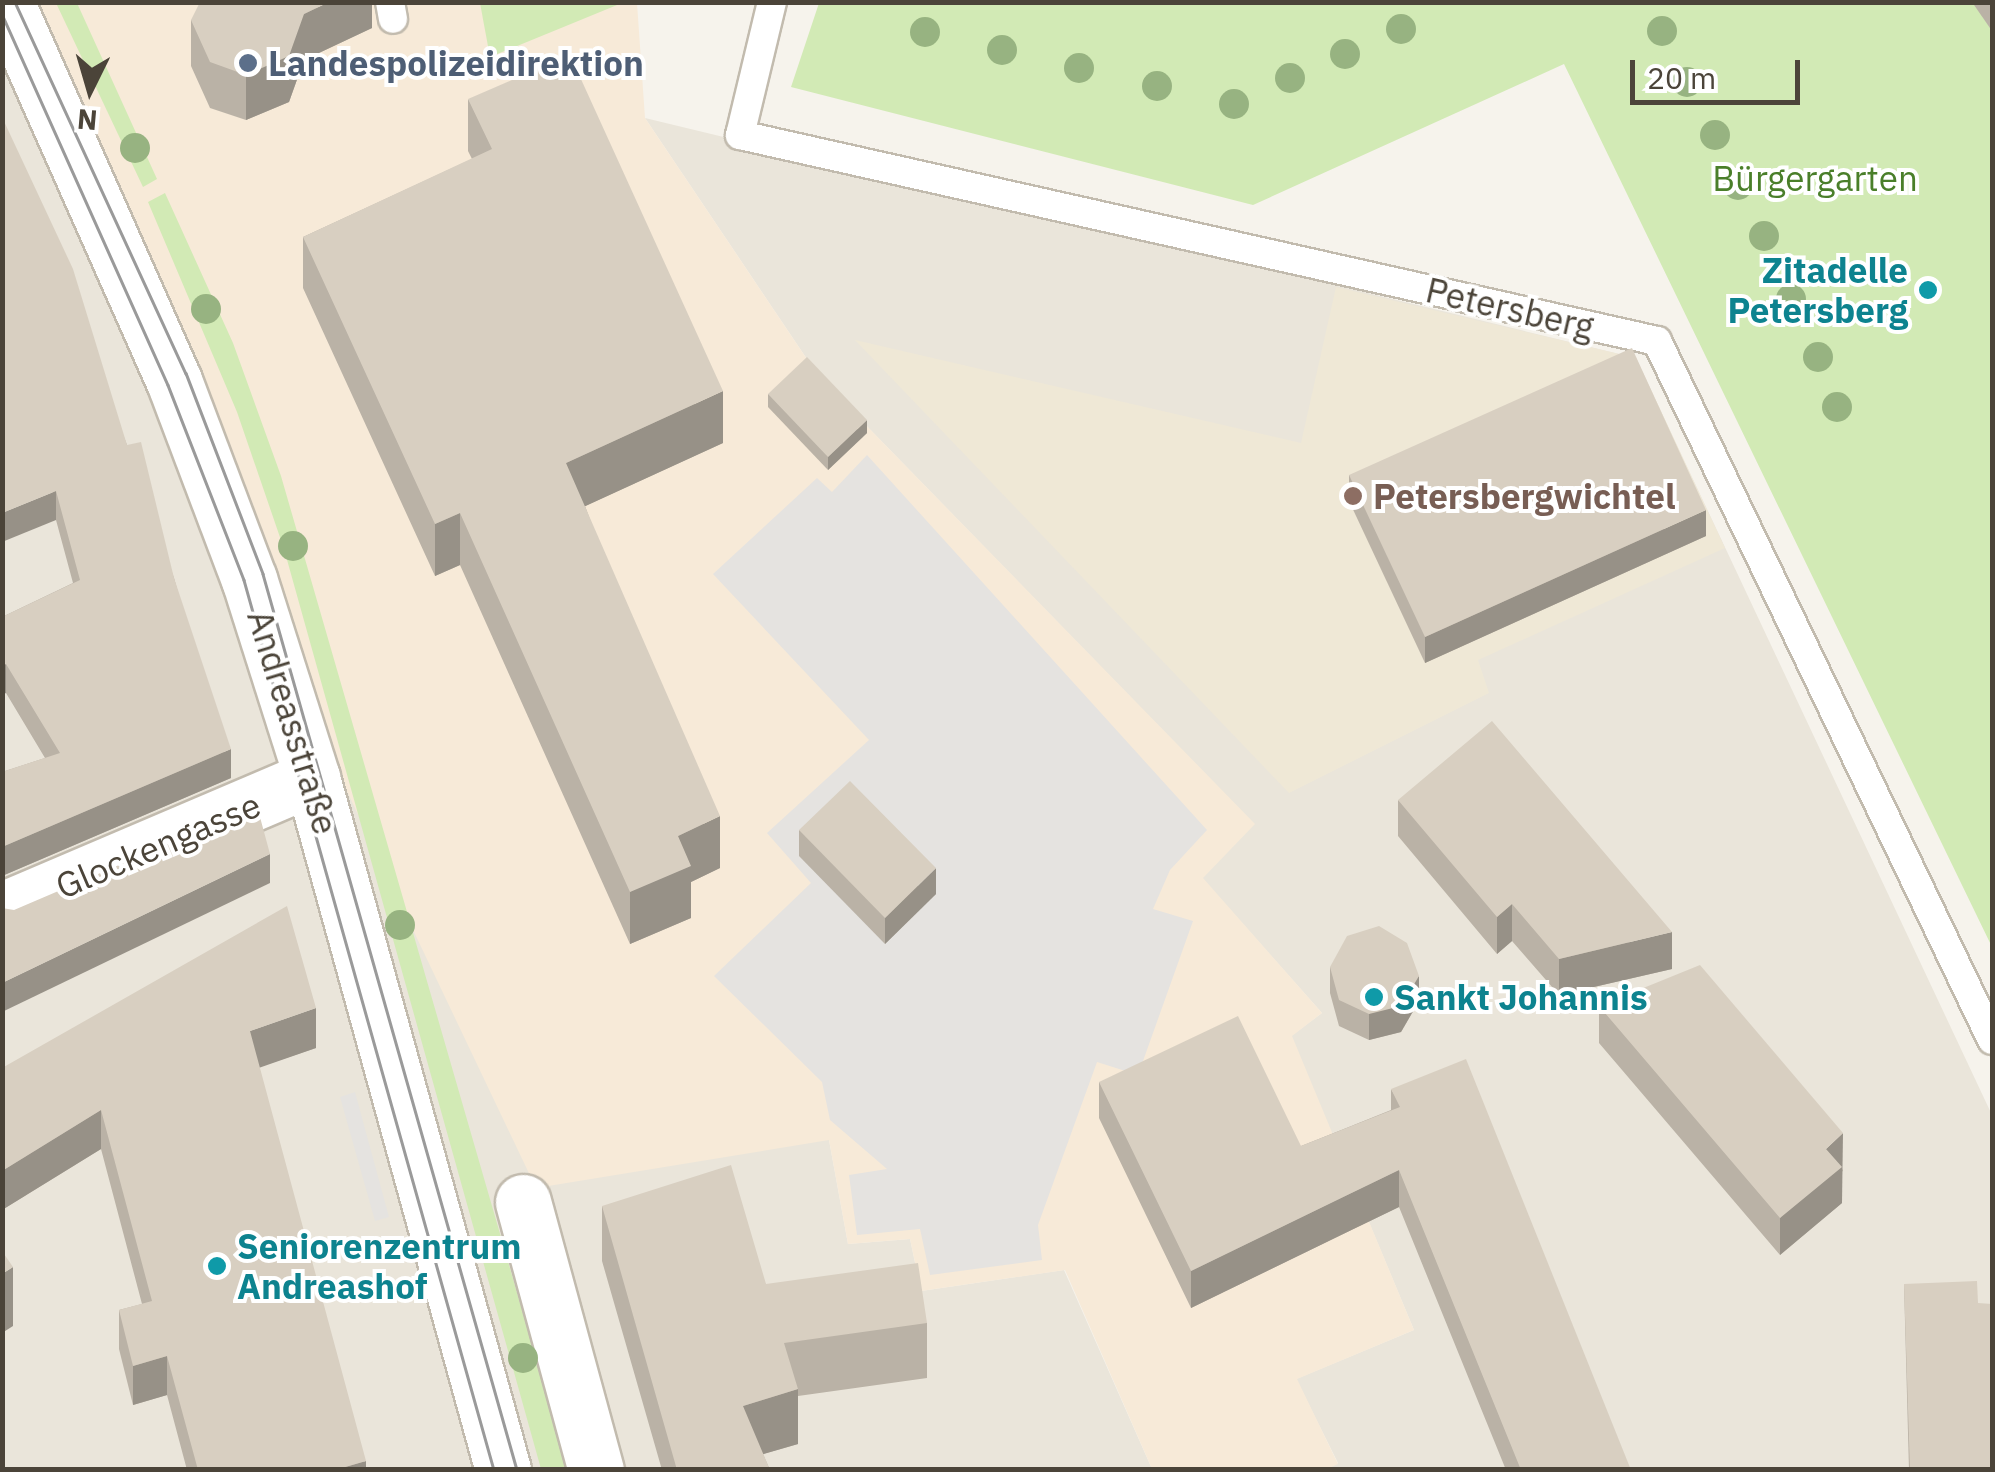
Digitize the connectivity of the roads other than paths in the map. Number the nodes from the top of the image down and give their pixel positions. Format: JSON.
{"nodes":[{"id":1,"x":6,"y":2,"type":"edge"},
{"id":2,"x":772,"y":2,"type":"edge"},
{"id":3,"x":312,"y":778,"type":"junction"},
{"id":4,"x":2,"y":910,"type":"edge"},
{"id":5,"x":1992,"y":1040,"type":"edge"},
{"id":6,"x":523,"y":1202,"type":"dead end"},
{"id":7,"x":504,"y":1470,"type":"edge"},
{"id":8,"x":596,"y":1470,"type":"edge"}],
"edges":[{"from":1,"to":3,"type":"street","name":"Andreasstraße"},
{"from":2,"to":5,"type":"lane","name":"Petersberg"},
{"from":3,"to":4,"type":"street","name":"Glockengasse"},
{"from":3,"to":7,"type":"street","name":"Andreasstraße"},
{"from":6,"to":8,"type":"street"}]}
